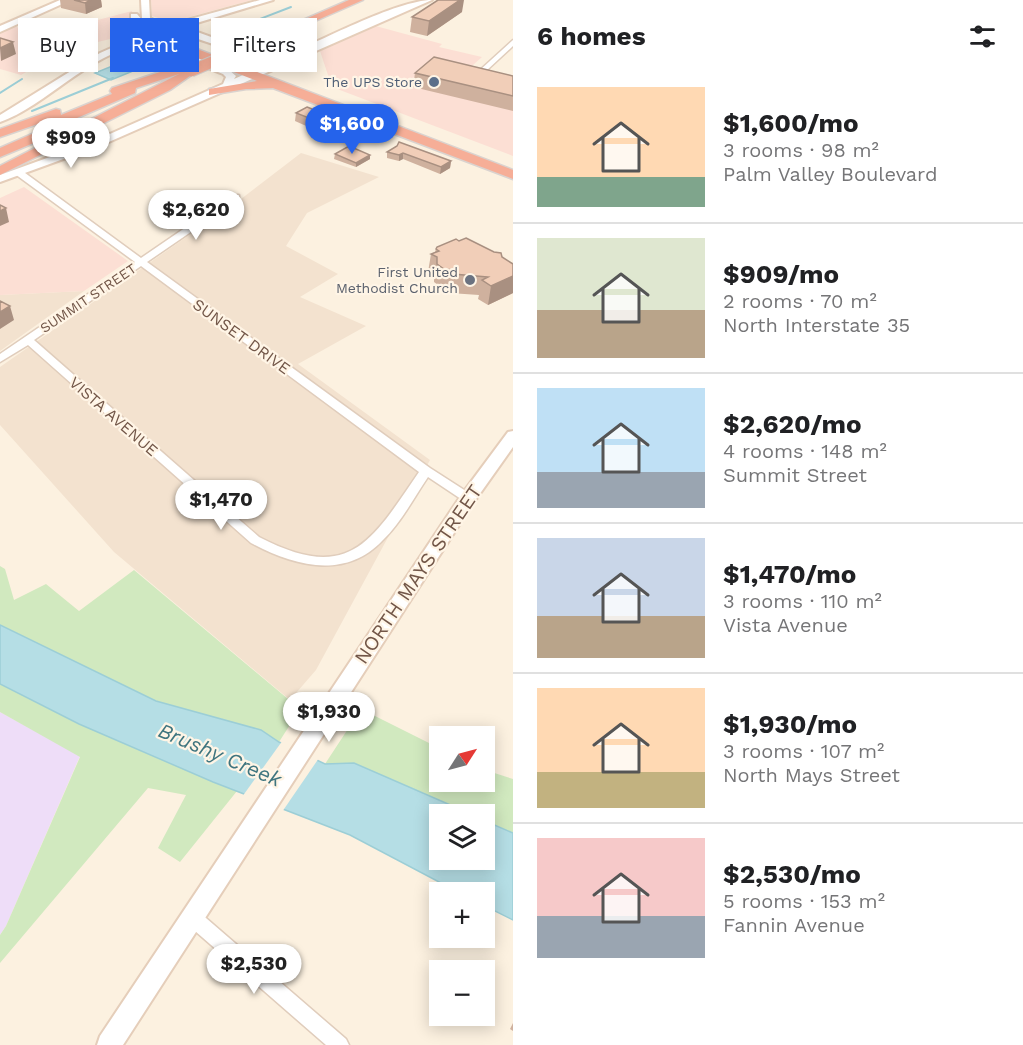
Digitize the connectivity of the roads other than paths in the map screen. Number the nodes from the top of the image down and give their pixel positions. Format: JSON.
{"nodes":[{"id":1,"x":67,"y":0,"type":"edge"},
{"id":2,"x":137,"y":0,"type":"edge"},
{"id":3,"x":145,"y":0,"type":"edge"},
{"id":4,"x":269,"y":0,"type":"edge"},
{"id":5,"x":358,"y":0,"type":"edge"},
{"id":6,"x":428,"y":0,"type":"edge"},
{"id":7,"x":339,"y":1,"type":"edge"},
{"id":8,"x":134,"y":16,"type":"edge"},
{"id":9,"x":146,"y":18,"type":"edge"},
{"id":10,"x":302,"y":18,"type":"edge"},
{"id":11,"x":312,"y":18,"type":"edge"},
{"id":12,"x":199,"y":19,"type":"edge"},
{"id":13,"x":0,"y":29,"type":"edge"},
{"id":14,"x":513,"y":42,"type":"edge"},
{"id":15,"x":317,"y":47,"type":"edge"},
{"id":16,"x":110,"y":52,"type":"edge"},
{"id":17,"x":199,"y":54,"type":"edge"},
{"id":18,"x":199,"y":61,"type":"edge"},
{"id":19,"x":179,"y":72,"type":"edge"},
{"id":20,"x":181,"y":72,"type":"edge"},
{"id":21,"x":181,"y":72,"type":"edge"},
{"id":22,"x":184,"y":72,"type":"edge"},
{"id":23,"x":259,"y":72,"type":"edge"},
{"id":24,"x":279,"y":72,"type":"edge"},
{"id":25,"x":252,"y":75,"type":"junction"},
{"id":26,"x":513,"y":81,"type":"edge"},
{"id":27,"x":227,"y":85,"type":"junction"},
{"id":28,"x":285,"y":88,"type":"junction"},
{"id":29,"x":213,"y":92,"type":"junction"},
{"id":30,"x":0,"y":119,"type":"edge"},
{"id":31,"x":420,"y":125,"type":"dead end"},
{"id":32,"x":0,"y":133,"type":"edge"},
{"id":33,"x":446,"y":142,"type":"junction"},
{"id":34,"x":0,"y":146,"type":"edge"},
{"id":35,"x":0,"y":153,"type":"edge"},
{"id":36,"x":513,"y":160,"type":"edge"},
{"id":37,"x":0,"y":171,"type":"edge"},
{"id":38,"x":18,"y":172,"type":"junction"},
{"id":39,"x":513,"y":175,"type":"edge"},
{"id":40,"x":0,"y":179,"type":"edge"},
{"id":41,"x":236,"y":197,"type":"dead end"},
{"id":42,"x":141,"y":262,"type":"junction"},
{"id":43,"x":27,"y":339,"type":"junction"},
{"id":44,"x":0,"y":359,"type":"edge"},
{"id":45,"x":513,"y":436,"type":"edge"},
{"id":46,"x":426,"y":471,"type":"junction"},
{"id":47,"x":468,"y":498,"type":"junction"},
{"id":48,"x":193,"y":918,"type":"junction"},
{"id":49,"x":109,"y":1045,"type":"edge"},
{"id":50,"x":340,"y":1045,"type":"edge"}],
"edges":[{"from":1,"to":13,"type":"main road"},
{"from":2,"to":8,"type":"main road"},
{"from":3,"to":9,"type":"main road"},
{"from":4,"to":12,"type":"main road"},
{"from":5,"to":11,"type":"highway"},
{"from":6,"to":15,"type":"main road"},
{"from":7,"to":10,"type":"highway"},
{"from":14,"to":26,"type":"street"},
{"from":16,"to":30,"type":"main road"},
{"from":17,"to":25,"type":"highway"},
{"from":18,"to":27,"type":"main road"},
{"from":19,"to":32,"type":"highway"},
{"from":20,"to":34,"type":"highway"},
{"from":21,"to":35,"type":"highway"},
{"from":22,"to":37,"type":"highway"},
{"from":23,"to":25,"type":"main road"},
{"from":24,"to":31,"type":"highway"},
{"from":25,"to":27,"type":"main road"},
{"from":25,"to":28,"type":"highway"},
{"from":27,"to":29,"type":"main road"},
{"from":28,"to":29,"type":"highway"},
{"from":28,"to":33,"type":"highway"},
{"from":29,"to":38,"type":"main road"},
{"from":33,"to":36,"type":"highway"},
{"from":33,"to":39,"type":"highway"},
{"from":38,"to":40,"type":"main road"},
{"from":38,"to":42,"type":"street","name":"SUNSET DRIVE"},
{"from":41,"to":42,"type":"street","name":"SUMMIT STREET"},
{"from":42,"to":43,"type":"street","name":"SUMMIT STREET"},
{"from":42,"to":46,"type":"street","name":"SUNSET DRIVE"},
{"from":43,"to":44,"type":"street","name":"SUMMIT STREET"},
{"from":43,"to":46,"type":"street","name":"VISTA AVENUE"},
{"from":45,"to":47,"type":"main road","name":"NORTH MAYS STREET"},
{"from":46,"to":47,"type":"street","name":"SUNSET DRIVE"},
{"from":47,"to":48,"type":"main road","name":"NORTH MAYS STREET"},
{"from":48,"to":49,"type":"main road","name":"NORTH MAYS STREET"},
{"from":48,"to":50,"type":"street"}]}
